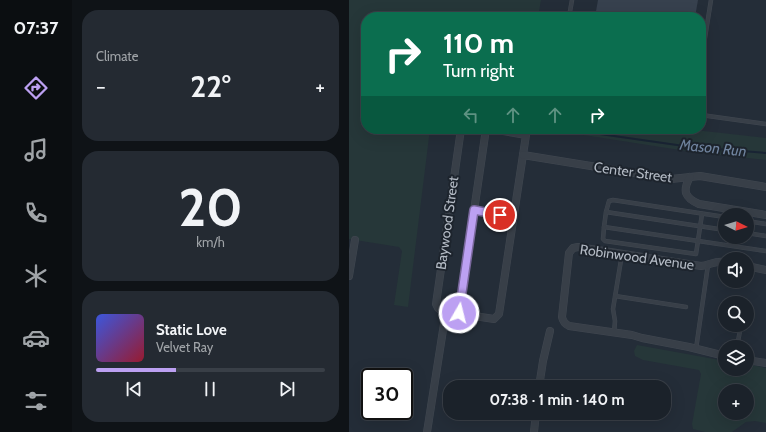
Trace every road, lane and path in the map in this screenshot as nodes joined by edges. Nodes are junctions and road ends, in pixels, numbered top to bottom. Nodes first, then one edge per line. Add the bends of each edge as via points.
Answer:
1 (572, 0) edge
2 (711, 0) edge
3 (570, 12) edge
4 (706, 32) edge
5 (706, 116) edge
6 (766, 124) edge
7 (460, 134) edge
8 (485, 134) edge
9 (520, 134) edge
10 (523, 155) junction
11 (690, 177) junction
12 (766, 186) edge
13 (474, 210) junction
14 (605, 212) junction
15 (701, 214) junction
16 (766, 215) edge
17 (718, 216) edge
18 (514, 217) junction
19 (754, 222) edge
20 (766, 224) edge
21 (700, 226) junction
22 (604, 227) junction
23 (718, 229) edge
24 (754, 234) edge
25 (766, 236) edge
26 (355, 240) dead end
27 (698, 241) junction
28 (766, 252) edge
29 (622, 253) junction
30 (718, 262) edge
31 (709, 265) junction
32 (754, 267) edge
33 (766, 270) edge
34 (349, 276) edge
35 (615, 296) junction
36 (686, 307) dead end
37 (446, 311) junction
38 (459, 313) junction
39 (550, 331) dead end
40 (614, 332) junction
41 (696, 349) junction
42 (718, 354) edge
43 (754, 361) edge
44 (766, 363) edge
45 (540, 380) edge
46 (535, 420) edge
47 (427, 432) edge
48 (534, 432) edge

1 - 3 lane
2 - 4 lane
5 - 6 lane
7 - 37 street, Baywood Street via 436,300 438,308
8 - 13 street
9 - 10 street via 526,135
10 - 11 street, Center Street via 671,179
10 - 18 street
11 - 12 street, Center Street via 700,176
11 - 16 street via 685,185 686,194 691,200 699,204
13 - 18 lane
13 - 38 street
14 - 15 lane via 609,201 613,200
14 - 21 lane
14 - 22 lane
15 - 17 lane
15 - 21 lane
18 - 38 street via 499,314 494,319
19 - 20 lane
21 - 23 lane
21 - 27 lane
22 - 27 lane
22 - 27 lane via 605,240 681,252 696,254
24 - 25 lane
26 - 34 street
27 - 28 lane
29 - 31 street, Robinwood Avenue via 701,266
29 - 35 lane
29 - 40 street, Robinwood Avenue via 573,248 569,253 562,316 565,324 569,326
30 - 31 street, Robinwood Avenue
31 - 41 lane
32 - 33 street
35 - 36 lane
35 - 40 lane
37 - 38 street
37 - 47 street
39 - 45 street
40 - 41 street, Robinwood Avenue
41 - 42 street, Robinwood Avenue
43 - 44 street
46 - 48 street

